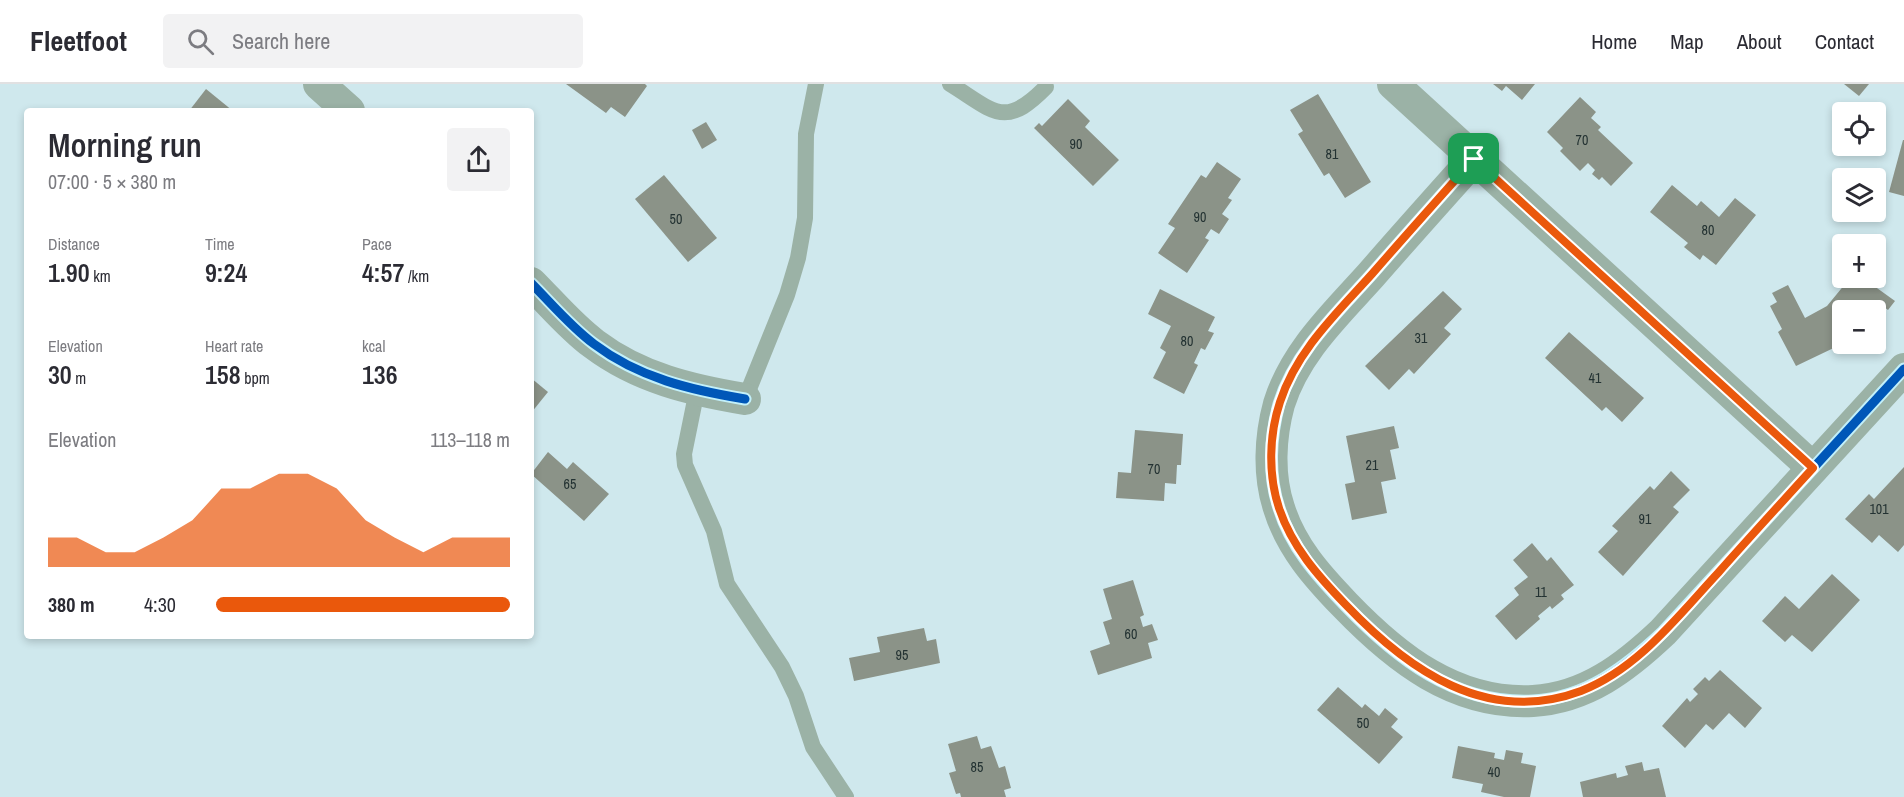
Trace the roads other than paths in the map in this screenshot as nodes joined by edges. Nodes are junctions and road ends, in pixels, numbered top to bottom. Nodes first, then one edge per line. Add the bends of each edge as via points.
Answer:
1 (319, 84) edge
2 (816, 84) edge
3 (950, 84) edge
4 (1393, 84) edge
5 (1046, 87) dead end
6 (346, 108) edge
7 (1474, 159) junction
8 (534, 286) edge
9 (1904, 369) edge
10 (697, 390) junction
11 (745, 399) joint
12 (1813, 468) junction
13 (846, 797) edge

1 - 6 street
2 - 11 lane via 806,134 805,218 798,258
3 - 5 lane via 1004,113 1022,110
4 - 7 street
7 - 12 street
7 - 12 street via 1313,340 1288,381 1275,423 1271,469 1286,527 1310,566 1371,631 1428,675 1471,693 1503,700 1536,701 1581,691 1624,667 1663,632
8 - 10 street via 578,330 613,357 649,375
9 - 12 street
10 - 11 street
10 - 13 lane via 685,465 714,531 727,584 790,681 813,747

